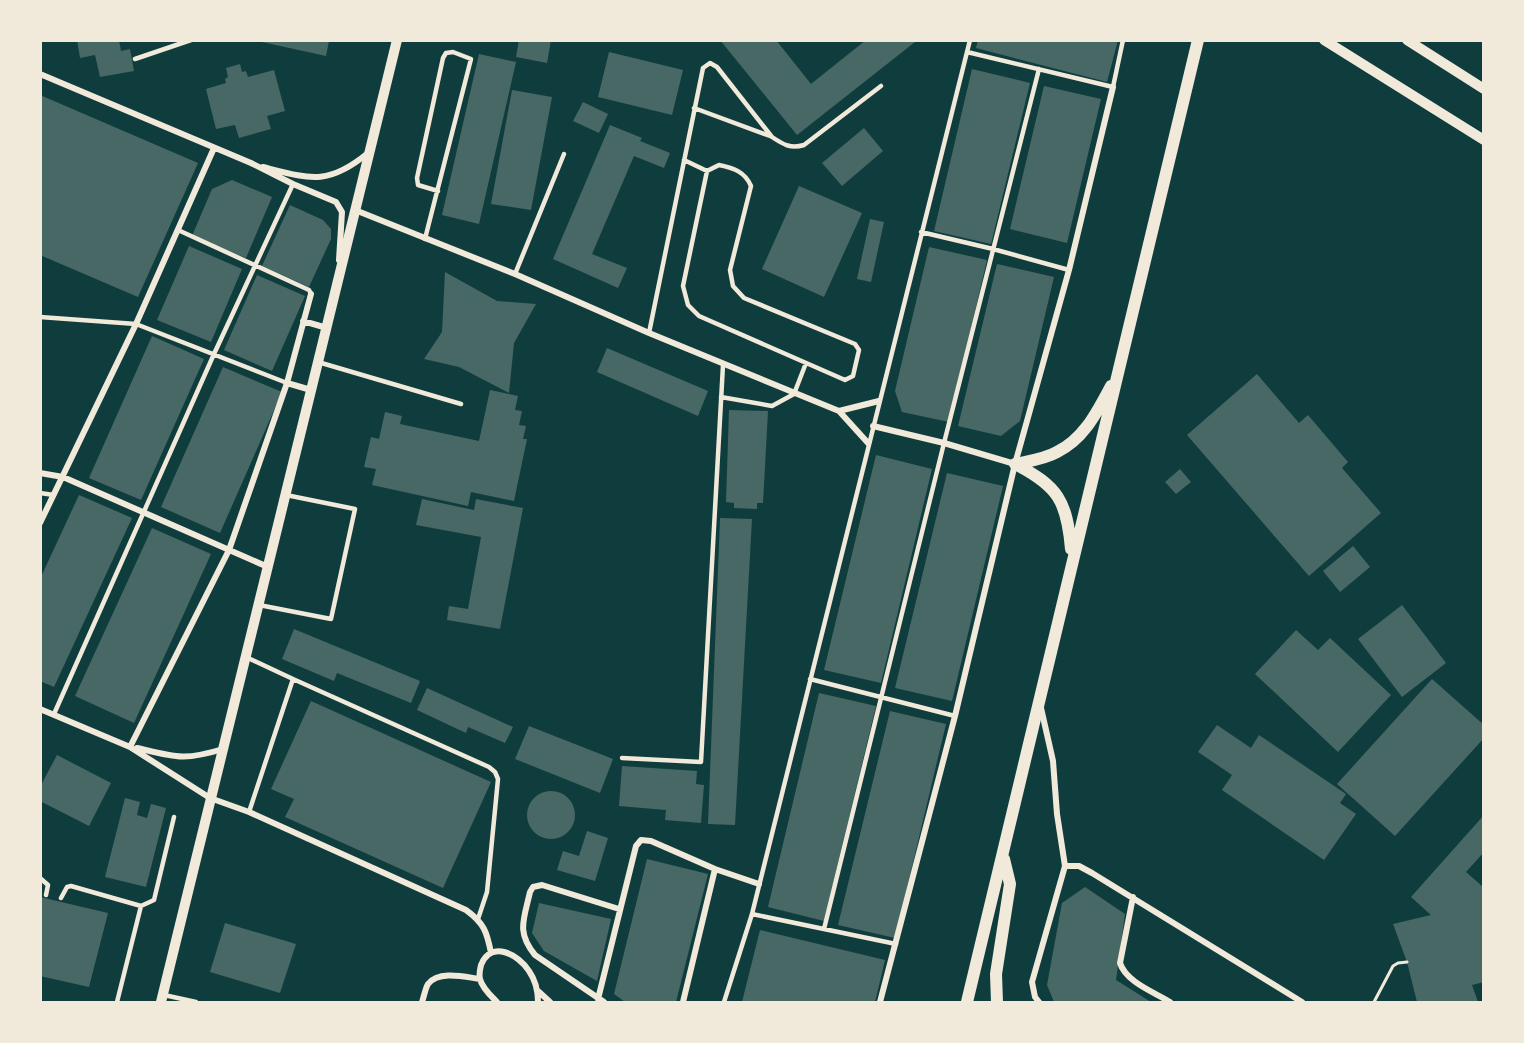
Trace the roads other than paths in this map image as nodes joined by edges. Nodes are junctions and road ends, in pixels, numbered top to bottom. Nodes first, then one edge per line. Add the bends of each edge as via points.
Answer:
1 (191, 40) edge
2 (397, 40) edge
3 (970, 40) edge
4 (1123, 40) edge
5 (1324, 40) edge
6 (1407, 40) edge
7 (1199, 42) edge
8 (967, 52) junction
9 (135, 58) dead end
10 (1039, 69) junction
11 (40, 74) edge
12 (881, 86) dead end
13 (1113, 87) junction
14 (1484, 89) edge
15 (694, 108) junction
16 (772, 137) junction
17 (1484, 140) edge
18 (214, 148) junction
19 (370, 152) junction
20 (564, 154) dead end
21 (684, 159) junction
22 (251, 163) junction
23 (707, 171) junction
24 (292, 184) junction
25 (438, 191) junction
26 (355, 210) junction
27 (178, 230) junction
28 (921, 232) junction
29 (424, 240) junction
30 (993, 249) junction
31 (255, 265) junction
32 (1069, 270) junction
33 (515, 274) junction
34 (338, 285) junction
35 (311, 294) joint
36 (40, 317) edge
37 (303, 321) junction
38 (136, 324) junction
39 (327, 328) junction
40 (649, 333) junction
41 (214, 354) junction
42 (318, 362) junction
43 (806, 363) junction
44 (723, 365) junction
45 (1118, 372) junction
46 (287, 383) junction
47 (312, 390) junction
48 (794, 394) junction
49 (722, 397) junction
50 (879, 401) junction
51 (461, 404) dead end
52 (839, 411) junction
53 (873, 426) junction
54 (868, 443) junction
55 (944, 443) junction
56 (1015, 464) junction
57 (40, 473) edge
58 (63, 477) junction
59 (40, 493) edge
60 (54, 495) junction
61 (286, 495) junction
62 (143, 512) junction
63 (40, 524) edge
64 (229, 550) junction
65 (1072, 561) junction
66 (268, 567) junction
67 (259, 605) junction
68 (246, 657) junction
69 (293, 679) junction
70 (810, 679) junction
71 (881, 696) junction
72 (1039, 701) junction
73 (40, 709) edge
74 (54, 714) junction
75 (955, 716) junction
76 (130, 747) junction
77 (223, 749) junction
78 (622, 758) dead end
79 (210, 798) junction
80 (249, 812) junction
81 (174, 817) dead end
82 (1003, 855) junction
83 (1065, 866) junction
84 (715, 869) junction
85 (40, 878) edge
86 (759, 884) junction
87 (46, 895) dead end
88 (1133, 897) junction
89 (61, 898) dead end
90 (141, 906) junction
91 (619, 909) junction
92 (752, 914) junction
93 (478, 919) junction
94 (824, 929) junction
95 (896, 944) junction
96 (491, 953) junction
97 (535, 955) junction
98 (525, 965) junction
99 (480, 979) junction
100 (538, 991) junction
101 (162, 999) edge
102 (601, 1000) edge
103 (117, 1002) edge
104 (196, 1002) edge
105 (422, 1002) edge
106 (496, 1002) edge
107 (538, 1002) edge
108 (550, 1002) edge
109 (683, 1002) edge
110 (724, 1002) edge
111 (880, 1002) edge
112 (967, 1002) edge
113 (997, 1002) edge
114 (1039, 1002) edge
115 (1170, 1002) edge
116 (1302, 1002) edge

1 - 9 lane
2 - 19 street
3 - 8 lane
4 - 13 lane
5 - 17 street
6 - 14 street
7 - 45 main road
8 - 10 lane
8 - 28 lane
10 - 13 lane
10 - 30 lane
11 - 18 street
12 - 16 lane via 804,145 794,148
13 - 32 street
15 - 16 lane
15 - 16 lane via 703,68 710,63
15 - 21 lane
18 - 22 street
18 - 27 street
19 - 22 street via 328,177 303,177
19 - 26 street
20 - 33 lane
21 - 23 lane
21 - 40 lane
22 - 24 street
23 - 43 lane via 683,286 688,305 699,316
23 - 43 lane via 719,165 732,168 747,176 751,186 730,270 733,286 744,298 855,344 860,350 853,376 845,380
24 - 31 lane
24 - 34 street via 336,202 342,212
25 - 25 lane via 471,59 453,52 446,52 443,58 417,178 418,185
25 - 29 lane
26 - 29 street
26 - 34 street
27 - 31 lane
27 - 38 street
28 - 30 lane
28 - 50 lane
29 - 33 street
30 - 32 lane
30 - 55 lane
31 - 35 lane
31 - 41 lane
32 - 56 street
33 - 40 street
34 - 39 street
35 - 37 street
36 - 38 lane
37 - 39 street
37 - 46 street
38 - 41 lane
38 - 58 street
39 - 42 street
40 - 44 street
41 - 46 lane
41 - 62 lane
42 - 47 street
42 - 51 lane
43 - 48 lane
44 - 48 street
44 - 49 lane
45 - 56 main road via 1090,424 1069,446 1055,454
45 - 65 main road
46 - 47 street
46 - 64 street
47 - 61 street
48 - 49 lane via 772,406
48 - 52 street
49 - 78 lane via 701,762
50 - 52 street
50 - 53 lane
52 - 54 street
53 - 54 lane
53 - 55 street
54 - 70 lane
55 - 56 street
55 - 71 lane
56 - 65 main road via 1040,477 1058,495 1069,521
56 - 75 street
57 - 58 street
58 - 60 street
58 - 62 street
59 - 60 lane
60 - 63 street
61 - 66 street
61 - 67 lane via 355,509 331,619
62 - 64 street
62 - 74 lane
64 - 66 street
64 - 76 street
65 - 72 main road
66 - 67 street
67 - 68 street
68 - 69 lane
68 - 77 street
69 - 80 lane
69 - 93 lane via 495,772 498,779 487,892
70 - 71 lane
70 - 86 lane
71 - 75 lane
71 - 94 lane
72 - 82 main road
72 - 83 street via 1050,739
73 - 74 street
74 - 76 street
75 - 95 street
76 - 77 street via 183,758
76 - 79 street
77 - 79 street
79 - 80 street
79 - 101 street
80 - 93 street via 466,910
81 - 90 lane via 154,900
82 - 112 main road
82 - 113 main road via 1010,884 996,966
83 - 88 street via 1079,866
83 - 114 street via 1032,982
84 - 86 street
84 - 91 street via 641,840
84 - 109 street
85 - 87 lane via 48,885
86 - 92 lane
88 - 115 street via 1120,963 1130,977
88 - 116 street
89 - 90 lane via 71,886
90 - 103 lane
91 - 97 street via 542,885 533,887 522,930
91 - 102 street
92 - 94 lane
92 - 110 lane
93 - 96 street via 487,933
94 - 95 lane
95 - 111 street
96 - 98 street via 512,953
96 - 99 street via 483,961
97 - 98 street
97 - 102 street
98 - 100 street
99 - 105 street via 434,979 427,985
99 - 106 street
100 - 107 street
100 - 108 street
101 - 104 lane

